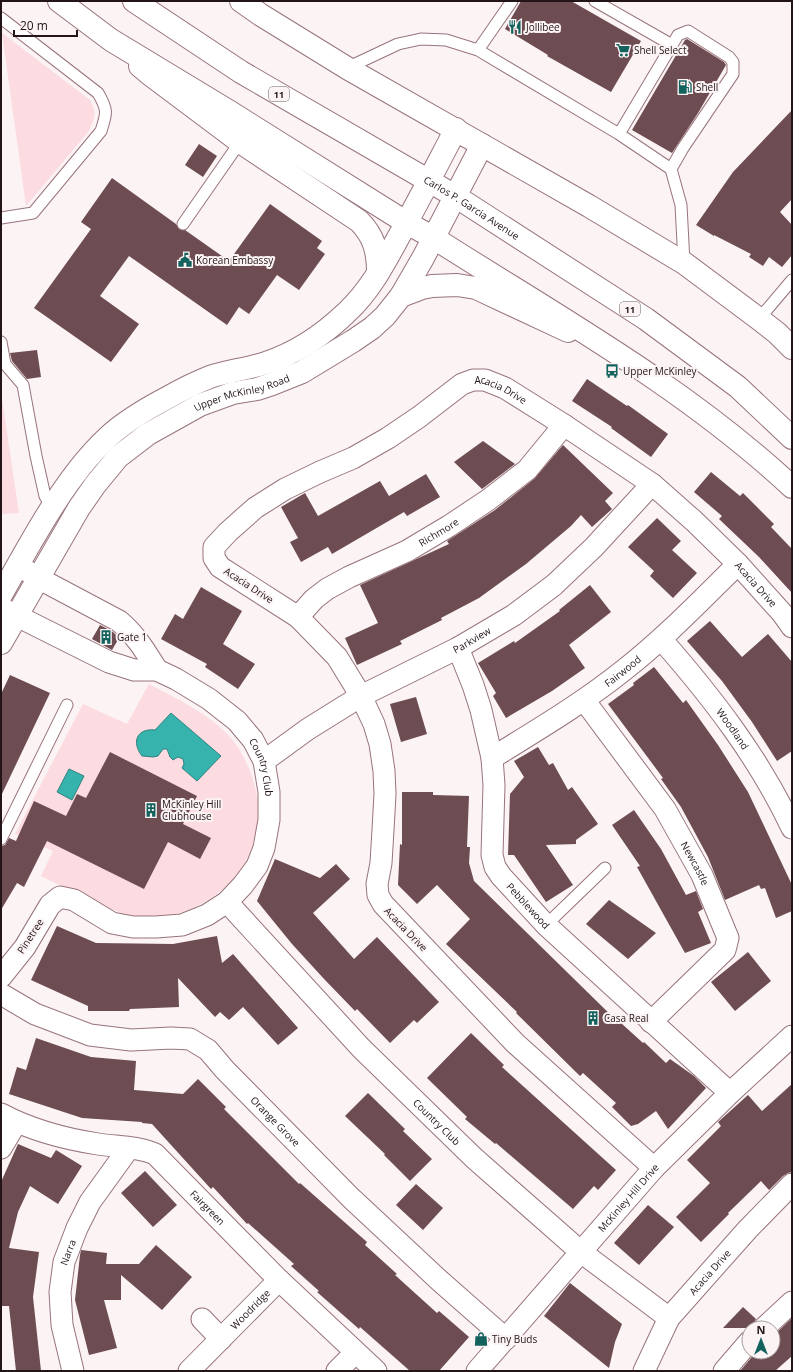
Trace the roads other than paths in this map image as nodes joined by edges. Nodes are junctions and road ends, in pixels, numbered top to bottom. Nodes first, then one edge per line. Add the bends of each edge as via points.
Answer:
1 (59, 1) edge
2 (134, 1) edge
3 (241, 1) edge
4 (512, 1) edge
5 (595, 1) edge
6 (1, 18) edge
7 (111, 40) junction
8 (672, 44) junction
9 (478, 50) junction
10 (347, 68) junction
11 (456, 129) junction
12 (619, 134) junction
13 (240, 142) junction
14 (482, 144) junction
15 (671, 169) junction
16 (429, 180) junction
17 (455, 196) junction
18 (1, 218) edge
19 (407, 223) junction
20 (183, 224) dead end
21 (434, 238) junction
22 (684, 263) junction
23 (378, 273) junction
24 (792, 280) edge
25 (401, 296) junction
26 (759, 319) junction
27 (1, 342) edge
28 (792, 348) edge
29 (628, 360) junction
30 (564, 425) junction
31 (792, 438) edge
32 (652, 484) junction
33 (792, 487) edge
34 (52, 509) junction
35 (71, 522) junction
36 (738, 564) junction
37 (12, 568) edge
38 (38, 578) junction
39 (1, 596) edge
40 (8, 612) edge
41 (298, 617) junction
42 (792, 627) edge
43 (661, 639) junction
44 (1, 643) edge
45 (458, 648) junction
46 (157, 670) junction
47 (361, 696) junction
48 (584, 700) junction
49 (67, 705) dead end
50 (492, 758) junction
51 (264, 760) junction
52 (792, 828) edge
53 (1, 839) edge
54 (605, 868) dead end
55 (60, 897) joint
56 (227, 902) junction
57 (546, 925) junction
58 (1, 977) edge
59 (1, 994) edge
60 (651, 1022) junction
61 (792, 1036) edge
62 (730, 1093) junction
63 (9, 1119) edge
64 (1, 1148) edge
65 (129, 1148) junction
66 (654, 1168) junction
67 (792, 1184) edge
68 (581, 1252) junction
69 (279, 1280) junction
70 (792, 1302) edge
71 (669, 1318) junction
72 (202, 1319) dead end
73 (773, 1320) edge
74 (221, 1339) junction
75 (506, 1339) junction
76 (741, 1351) edge
77 (355, 1353) junction
78 (73, 1371) edge
79 (189, 1371) edge
80 (337, 1371) edge
81 (376, 1371) edge
82 (477, 1371) edge
83 (644, 1371) edge
84 (724, 1371) edge

1 - 7 main road
2 - 16 main road, Carlos P. Garcia Avenue / 11 via 240,72
3 - 10 main road
4 - 9 lane
5 - 8 lane
6 - 18 lane via 98,93 106,105 100,131 33,213
7 - 13 main road via 152,76
7 - 19 main road
8 - 12 lane
8 - 15 lane via 678,35 688,31 729,57 733,62 733,74
9 - 10 lane via 446,40 421,39 398,44
9 - 12 lane
10 - 11 main road
11 - 14 main road
11 - 16 main road
12 - 15 lane
13 - 20 lane
13 - 23 main road via 359,221 370,233 376,245
14 - 17 main road, Upper McKinley Road
14 - 22 main road
15 - 22 lane via 680,205
16 - 17 main road, Carlos P. Garcia Avenue / 11
16 - 19 main road
17 - 21 main road, Upper McKinley Road
17 - 31 main road, Carlos P. Garcia Avenue / 11 via 646,319 738,388
19 - 21 main road
19 - 23 main road
21 - 25 main road, Upper McKinley Road
21 - 29 main road
22 - 26 main road
23 - 34 main road via 347,313 302,347 267,363 210,377 191,385 119,428 80,467
24 - 26 lane
25 - 29 main road via 432,286 457,285 476,288
25 - 35 main road, Upper McKinley Road via 372,328 336,353 302,372 257,389 233,393 200,405 148,434 114,462 95,485
26 - 28 main road
27 - 34 lane via 5,364 23,385 45,496
29 - 33 main road via 705,414
30 - 32 street, Acacia Drive
30 - 41 street, Richmore via 527,470 488,500 407,551 327,588
30 - 41 street, Acacia Drive via 505,388 485,380 473,380 462,384 382,441 353,458 286,488 256,508 214,547 214,558 220,566
32 - 36 street, Acacia Drive
32 - 45 street, Parkview via 594,547 554,585 514,615
34 - 35 lane
34 - 37 main road
35 - 38 main road, Upper McKinley Road
36 - 42 street, Acacia Drive
36 - 43 street, Fairwood
37 - 38 street
37 - 39 main road
38 - 40 main road, Upper McKinley Road
38 - 46 street via 119,621 135,636
40 - 44 main road, Upper McKinley Road
40 - 46 street, Country Club via 115,664 134,670
41 - 47 street, Acacia Drive via 337,657
43 - 48 street, Fairwood
43 - 52 street, Woodland via 732,726 758,765
45 - 47 street, Parkview
45 - 50 street, Pebblewood via 477,698
46 - 51 street, Country Club via 209,699 237,721 253,740
47 - 51 street, Parkview
47 - 66 street, Acacia Drive via 374,724 384,771 381,863 377,884 382,904 515,1043
48 - 50 street, Fairwood
48 - 60 street, Newcastle via 665,810 702,875 728,938 726,950
49 - 53 lane
50 - 57 street, Pebblewood via 492,855 495,867
51 - 56 street, Country Club via 269,792 269,820 264,848 248,879
54 - 57 lane
55 - 56 street, Country Club via 74,900 112,923 133,927 182,924 208,915
55 - 58 street, Pinetree via 50,905 25,947
56 - 68 street, Country Club via 361,1048 474,1158
57 - 60 street, Pebblewood
59 - 75 street, Orange Grove via 35,1014 90,1035 130,1040 190,1039 208,1050 350,1198
60 - 62 street, Pebblewood
61 - 62 street, McKinley Hill Drive
62 - 66 street, McKinley Hill Drive
63 - 64 street
63 - 65 street, Fairgreen via 59,1136
65 - 69 street, Fairgreen via 146,1149 155,1154
65 - 78 street, Narra via 90,1202 64,1262 60,1292 62,1325
66 - 68 street, McKinley Hill Drive
67 - 71 street, Acacia Drive
68 - 71 street, Country Club
68 - 75 street, McKinley Hill Drive
69 - 74 street, Woodridge
69 - 77 street, Fairgreen
70 - 73 street
71 - 83 street, Acacia Drive
72 - 74 street
74 - 79 street, Woodridge
75 - 82 street, McKinley Hill Drive
76 - 84 street
77 - 80 street
77 - 81 street, Fairgreen

